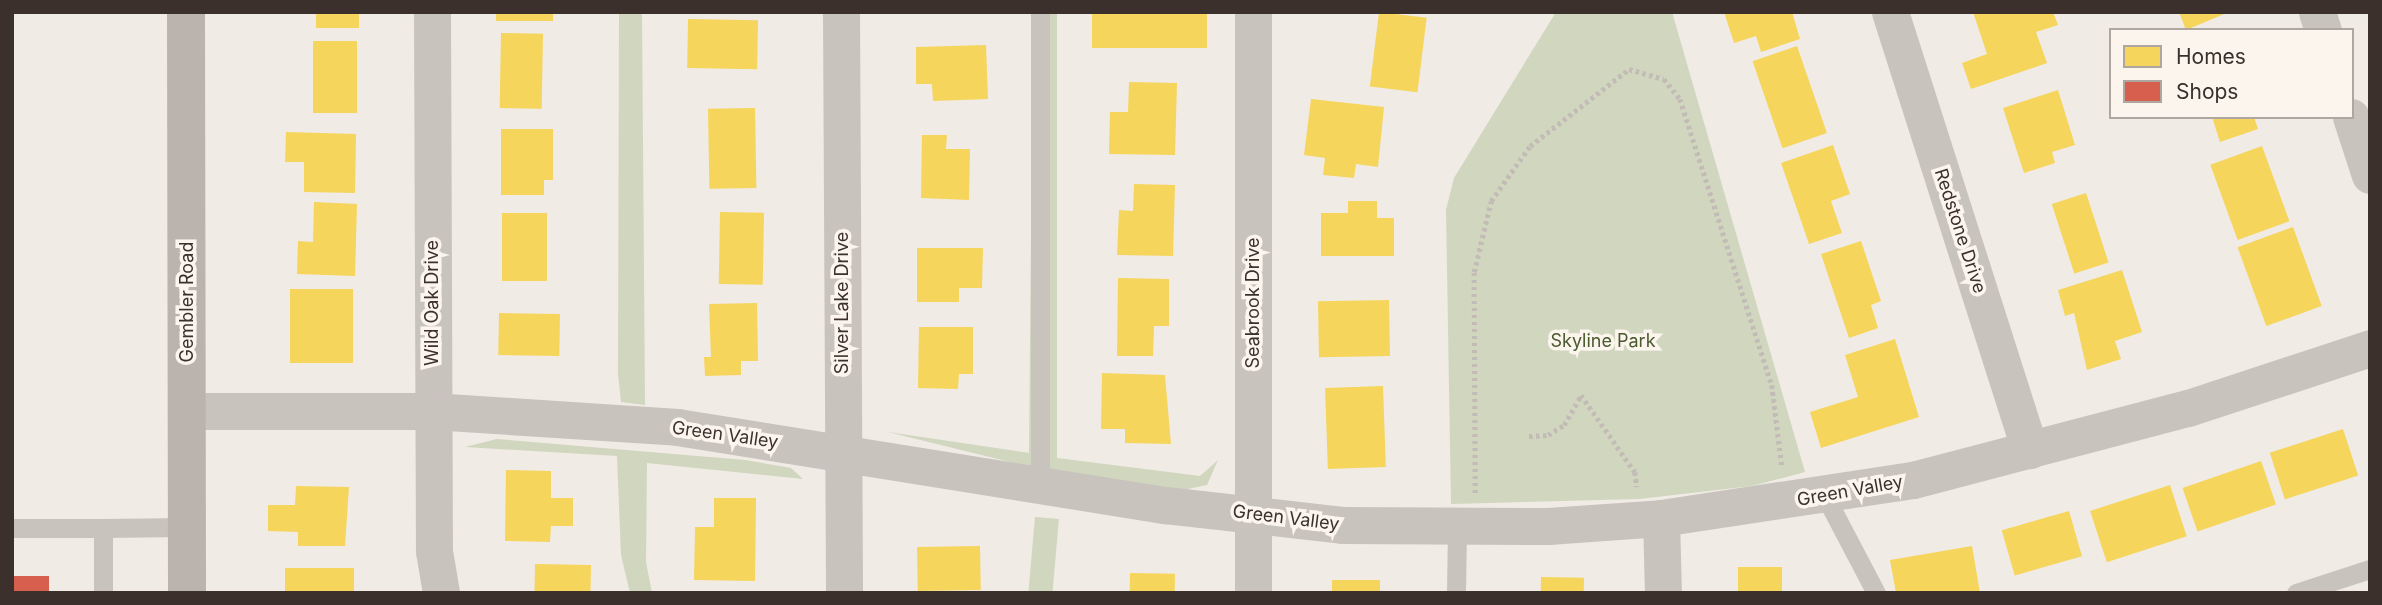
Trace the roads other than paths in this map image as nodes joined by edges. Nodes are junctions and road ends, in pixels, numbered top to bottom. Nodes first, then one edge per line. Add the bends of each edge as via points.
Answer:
1 (186, 12) edge
2 (432, 12) edge
3 (841, 12) edge
4 (1040, 12) edge
5 (1254, 12) edge
6 (1889, 12) edge
7 (2352, 119) edge
8 (2370, 175) edge
9 (2370, 348) edge
10 (187, 411) junction
11 (432, 411) junction
12 (2030, 450) junction
13 (842, 452) junction
14 (1040, 485) junction
15 (1825, 495) junction
16 (1252, 513) junction
17 (1650, 519) junction
18 (1466, 526) junction
19 (187, 527) junction
20 (12, 528) edge
21 (103, 528) junction
22 (2370, 569) edge
23 (103, 593) edge
24 (187, 593) edge
25 (441, 593) edge
26 (844, 593) edge
27 (1253, 593) edge
28 (1456, 593) edge
29 (1663, 593) edge
30 (1876, 593) edge
31 (2296, 593) edge

1 - 10 main road, Gembler Road
2 - 11 street, Wild Oak Drive
3 - 13 street, Silver Lake Drive
4 - 14 lane
5 - 16 street, Seabrook Drive
6 - 12 street, Redstone Drive
7 - 8 street
9 - 12 street, Green Valley via 2188,408
10 - 11 street, Green Valley
10 - 19 main road, Gembler Road
11 - 13 street, Green Valley via 677,427
11 - 25 street, Wild Oak Drive via 434,551
12 - 15 street, Green Valley
13 - 14 street, Green Valley
13 - 26 street, Silver Lake Drive
14 - 16 street, Green Valley
15 - 17 street, Green Valley
15 - 30 lane
16 - 18 street, Green Valley via 1342,525
16 - 27 street, Seabrook Drive
17 - 18 street, Green Valley
17 - 29 street
18 - 28 lane
19 - 21 lane
19 - 24 main road, Gembler Road
20 - 21 lane
21 - 23 lane
22 - 31 lane

